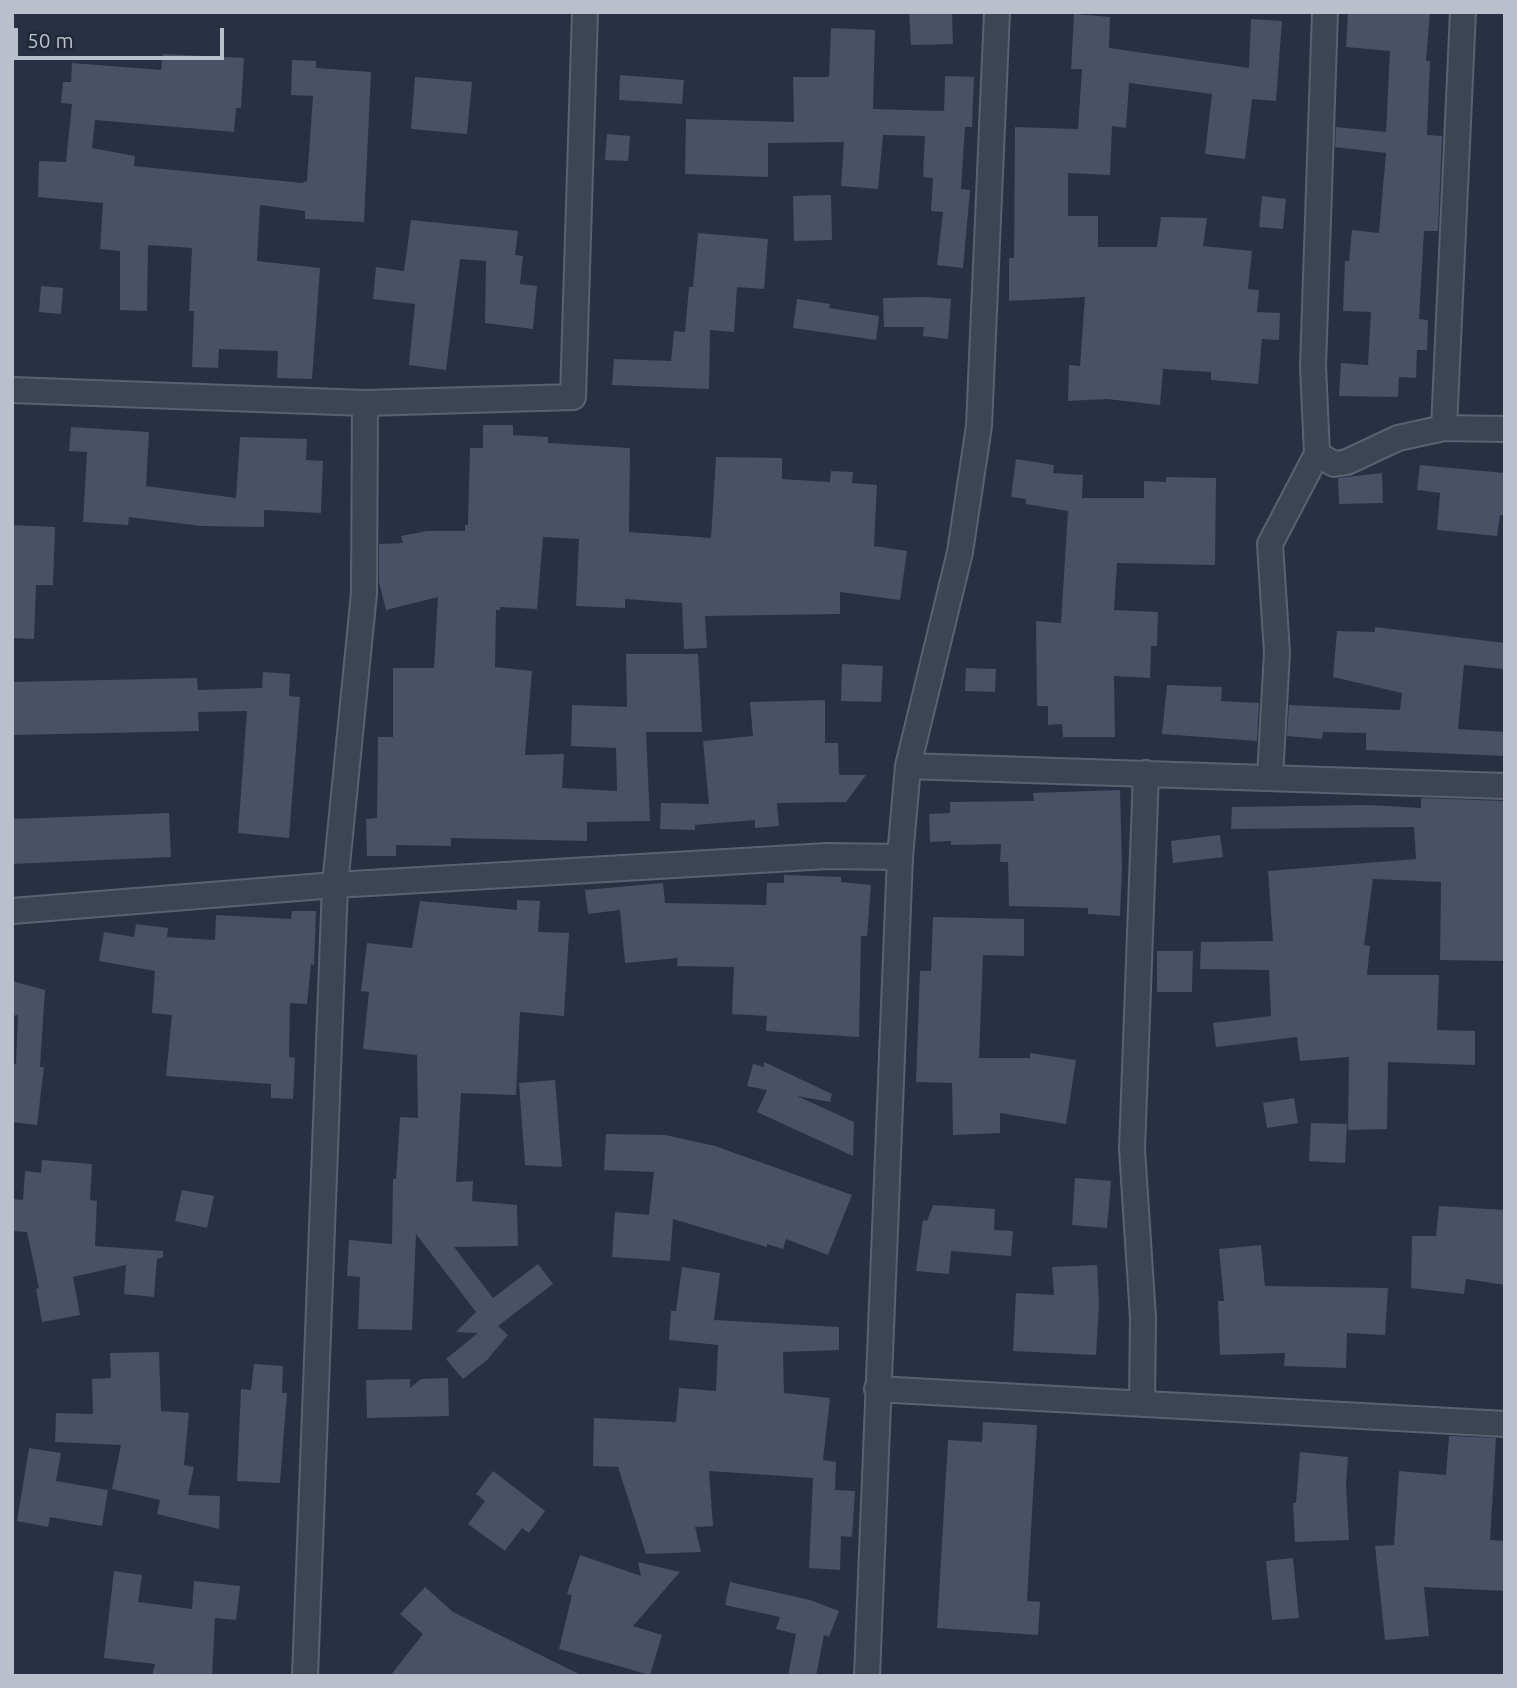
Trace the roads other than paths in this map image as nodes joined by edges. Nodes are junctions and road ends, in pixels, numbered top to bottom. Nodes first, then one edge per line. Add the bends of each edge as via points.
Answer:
1 (585, 12) edge
2 (997, 12) edge
3 (1325, 12) edge
4 (1463, 12) edge
5 (12, 390) edge
6 (365, 402) junction
7 (1444, 428) junction
8 (1505, 429) edge
9 (1317, 453) junction
10 (908, 766) junction
11 (1146, 773) junction
12 (1270, 777) junction
13 (1505, 786) edge
14 (900, 857) junction
15 (335, 885) junction
16 (12, 911) edge
17 (877, 1389) junction
18 (1142, 1404) junction
19 (1505, 1424) edge
20 (305, 1676) edge
21 (867, 1676) edge

1 - 6 street via 573,397
2 - 10 street via 979,426 960,552
3 - 9 street via 1313,366
4 - 7 street
5 - 6 street
6 - 15 street via 363,593
7 - 8 street
7 - 9 street via 1398,438 1347,462 1334,464
9 - 12 street via 1270,544 1277,653
10 - 11 street
10 - 14 street
11 - 12 street
11 - 18 street via 1132,1149 1143,1318
12 - 13 street
14 - 15 street via 827,856
14 - 17 street
15 - 16 street
15 - 20 street
17 - 18 street
17 - 21 street
18 - 19 street

